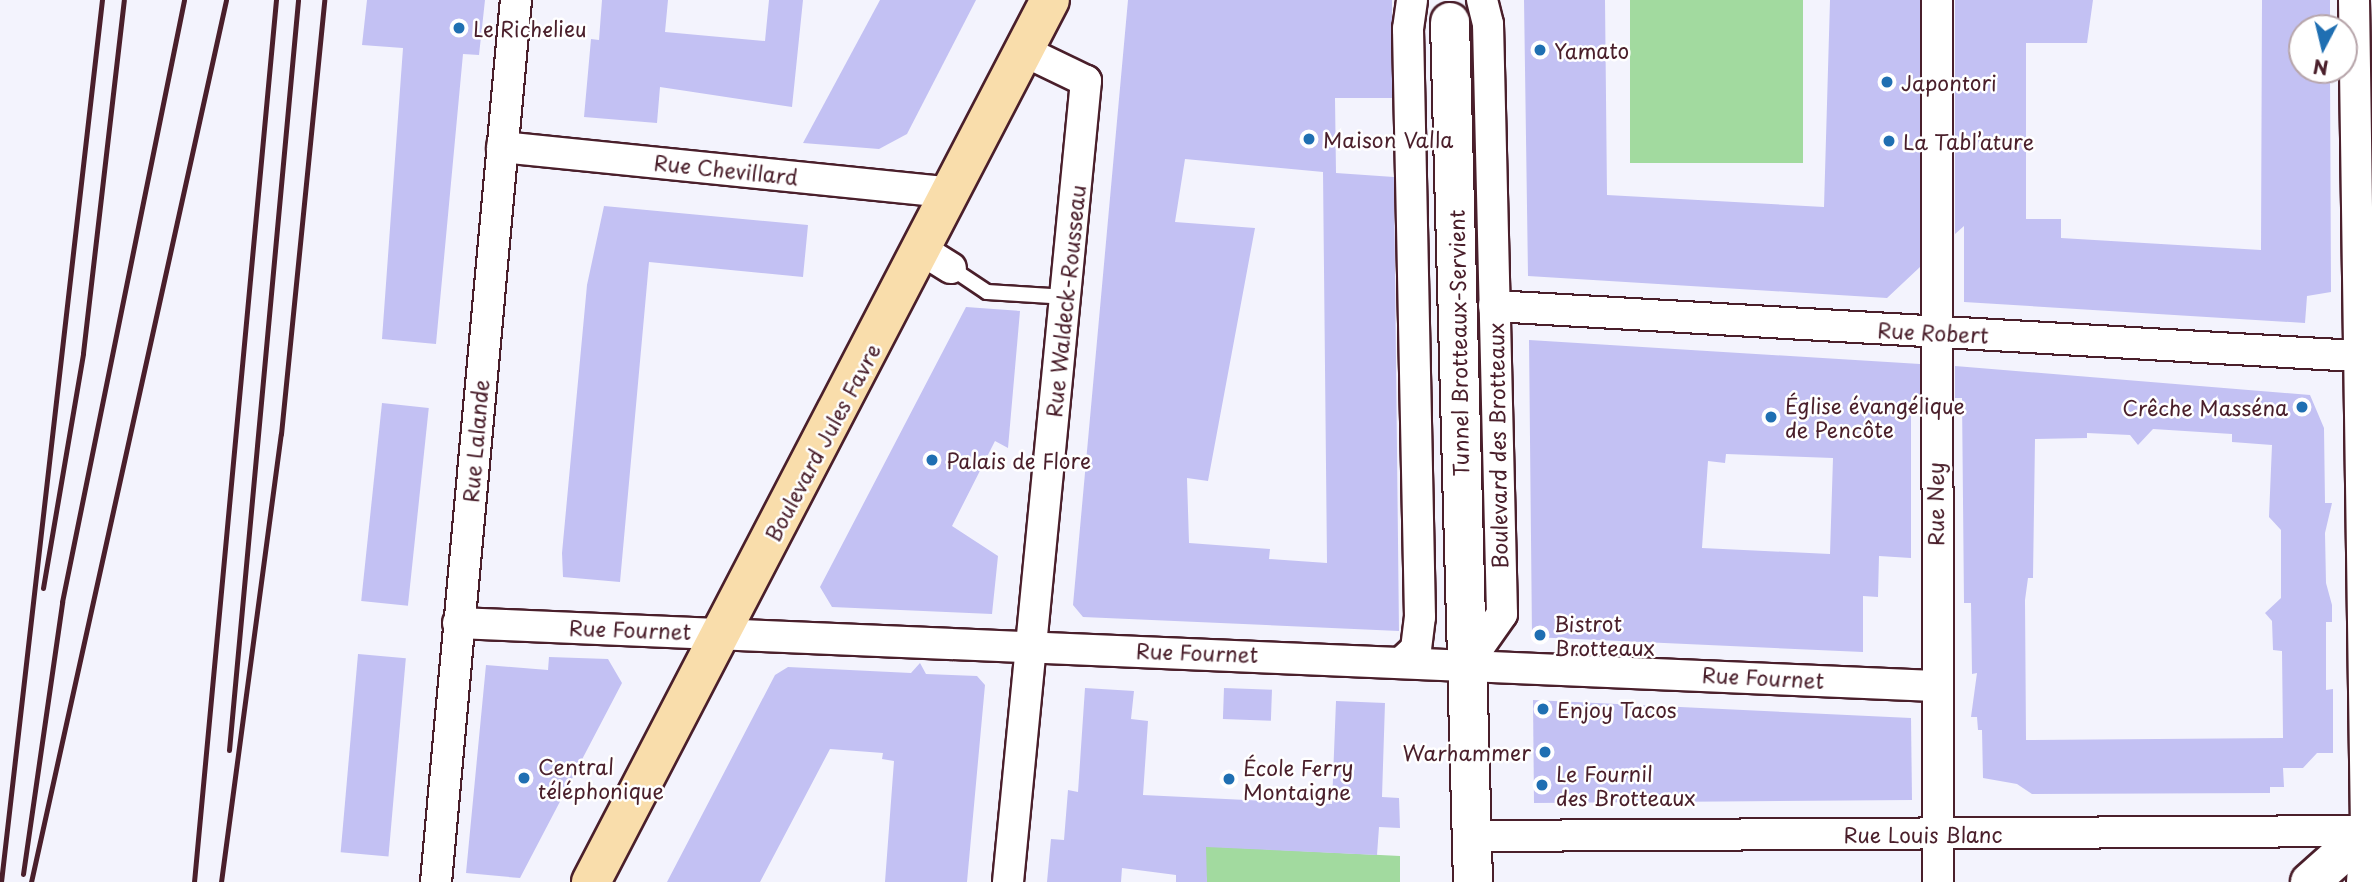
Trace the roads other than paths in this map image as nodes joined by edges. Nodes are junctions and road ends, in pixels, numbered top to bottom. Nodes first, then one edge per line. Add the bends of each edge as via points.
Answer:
1 (516, 0) edge
2 (1050, 0) edge
3 (1412, 0) edge
4 (1482, 0) edge
5 (1937, 0) edge
6 (2354, 0) edge
7 (1450, 22) dead end
8 (1024, 51) junction
9 (502, 147) junction
10 (951, 193) junction
11 (936, 259) junction
12 (1067, 298) junction
13 (1494, 306) junction
14 (1936, 332) junction
15 (2364, 356) edge
16 (458, 623) junction
17 (723, 633) junction
18 (1028, 645) junction
19 (1403, 661) junction
20 (1466, 664) junction
21 (1935, 686) junction
22 (2370, 830) edge
23 (1938, 835) junction
24 (1474, 836) junction
25 (436, 882) edge
26 (591, 882) edge
27 (1008, 882) edge
28 (1473, 882) edge
29 (1938, 882) edge
30 (2310, 882) edge
31 (2362, 882) edge

1 - 9 street, Rue Lalande
2 - 8 main road, Boulevard Jules Favre
3 - 19 street via 1408,29 1420,617 1416,649
4 - 13 street, Boulevard des Brotteaux via 1488,24
5 - 14 street, Rue Ney
6 - 15 street
7 - 20 main road, Tunnel Brotteaux-Servient
8 - 10 main road, Boulevard Jules Favre
8 - 12 street, Rue Waldeck-Rousseau via 1086,81
9 - 10 street, Rue Chevillard
9 - 16 street, Rue Lalande
10 - 11 main road, Boulevard Jules Favre
11 - 12 lane via 987,292
11 - 17 main road, Boulevard Jules Favre
12 - 18 street, Rue Waldeck-Rousseau
13 - 14 street, Rue Robert
13 - 20 street, Boulevard des Brotteaux via 1502,614
14 - 15 street, Rue Robert
14 - 21 street, Rue Ney
15 - 22 street
16 - 17 street, Rue Fournet
16 - 25 street, Rue Lalande
17 - 18 street, Rue Fournet
17 - 26 main road, Boulevard Jules Favre
18 - 19 street, Rue Fournet
18 - 27 street, Rue Waldeck-Rousseau
19 - 20 street, Rue Fournet
20 - 21 street, Rue Fournet
20 - 24 main road
21 - 23 street, Rue Ney
22 - 23 street, Rue Louis Blanc
22 - 30 main road
22 - 31 street
23 - 24 street, Rue Louis Blanc
23 - 29 street, Rue Ney
24 - 28 main road

